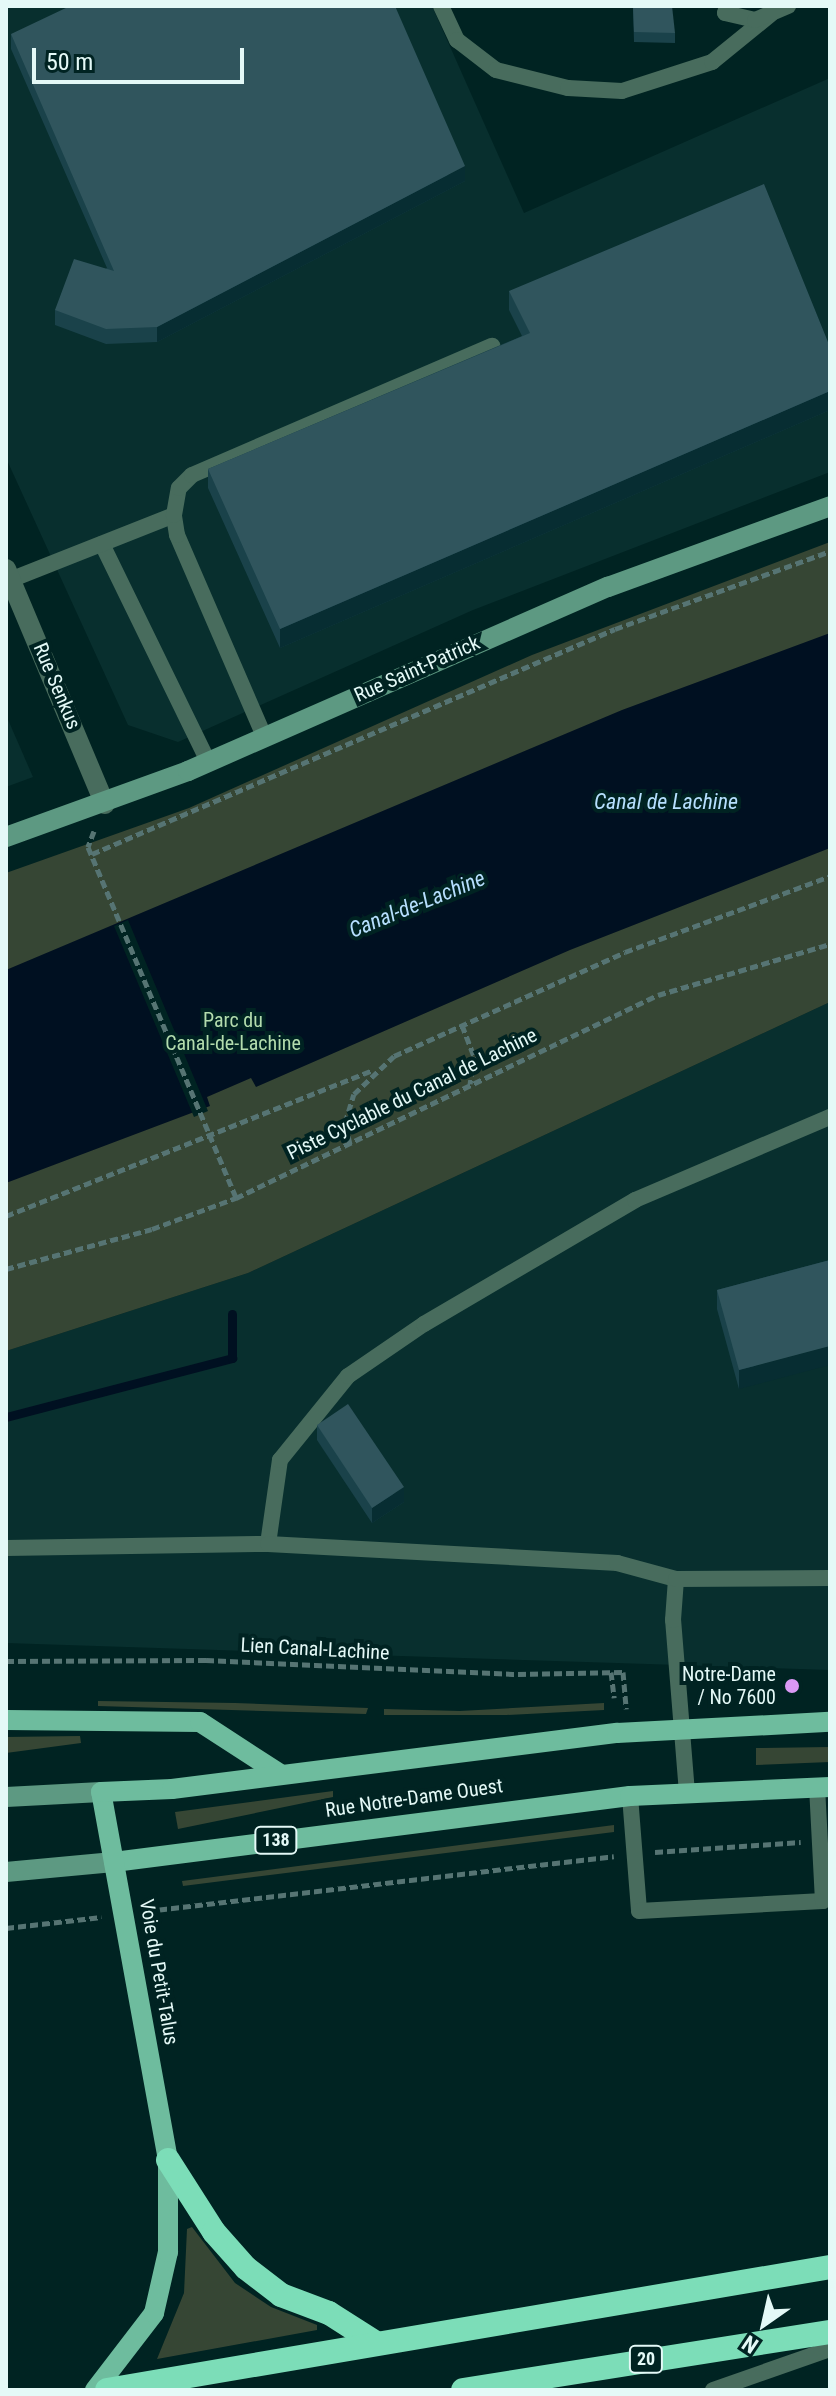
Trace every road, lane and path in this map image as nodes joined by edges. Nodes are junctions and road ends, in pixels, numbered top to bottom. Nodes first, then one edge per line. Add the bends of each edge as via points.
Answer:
1 (441, 6) edge
2 (788, 6) edge
3 (720, 8) edge
4 (771, 14) junction
5 (492, 346) edge
6 (830, 506) edge
7 (174, 515) junction
8 (102, 544) junction
9 (830, 551) edge
10 (8, 574) edge
11 (264, 736) junction
12 (208, 761) junction
13 (105, 804) junction
14 (6, 837) edge
15 (88, 847) dead end
16 (92, 854) junction
17 (830, 876) edge
18 (830, 944) edge
19 (462, 1025) junction
20 (377, 1068) junction
21 (470, 1084) junction
22 (830, 1117) edge
23 (210, 1135) junction
24 (350, 1144) junction
25 (236, 1198) junction
26 (6, 1216) edge
27 (6, 1269) edge
28 (268, 1544) junction
29 (6, 1548) edge
30 (830, 1578) edge
31 (676, 1579) junction
32 (6, 1661) edge
33 (611, 1672) junction
34 (614, 1698) dead end
35 (6, 1720) edge
36 (830, 1722) edge
37 (681, 1727) junction
38 (628, 1732) junction
39 (280, 1774) junction
40 (823, 1787) edge
41 (101, 1792) junction
42 (687, 1793) junction
43 (630, 1796) junction
44 (6, 1797) edge
45 (798, 1842) dead end
46 (644, 1853) dead end
47 (618, 1855) dead end
48 (114, 1862) junction
49 (6, 1872) edge
50 (157, 1910) dead end
51 (83, 1922) dead end
52 (6, 1928) edge
53 (168, 2160) junction
54 (830, 2267) edge
55 (830, 2332) edge
56 (376, 2343) junction
57 (830, 2349) edge
58 (95, 2390) edge
59 (107, 2390) edge
60 (463, 2390) edge
61 (713, 2390) edge

1 - 4 lane via 457,40 496,70 568,88 622,91 712,62
2 - 4 lane
3 - 4 lane via 755,20
5 - 7 lane via 192,475 179,488
6 - 11 main road, Rue Saint-Patrick via 555,608
7 - 8 lane
7 - 11 lane
8 - 10 lane
8 - 12 lane
9 - 16 path via 615,629
10 - 13 street, Rue Senkus
11 - 12 main road, Rue Saint-Patrick
12 - 13 main road, Rue Saint-Patrick
13 - 14 main road, Rue Saint-Patrick
15 - 16 path
16 - 23 path
17 - 19 path via 625,952
18 - 21 path, Piste Cyclable du Canal de Lachine via 658,995
19 - 20 path
19 - 21 path via 474,1056
20 - 23 path
20 - 24 path via 349,1104 345,1123
21 - 24 path, Piste Cyclable du Canal de Lachine
22 - 28 lane via 635,1200 498,1278 348,1376 280,1460
23 - 25 path
23 - 26 path
24 - 25 path, Piste Cyclable du Canal de Lachine
25 - 27 path, Piste Cyclable du Canal de Lachine via 152,1229
28 - 29 lane
28 - 31 lane via 617,1563
30 - 31 lane
31 - 37 lane
32 - 33 path, Lien Canal-Lachine via 206,1660 504,1674
33 - 34 path
33 - 38 path, Lien Canal-Lachine via 623,1672
35 - 39 main road via 200,1722
36 - 37 main road, Rue Notre-Dame Ouest
37 - 38 main road, Rue Notre-Dame Ouest
37 - 42 lane
38 - 39 main road, Rue Notre-Dame Ouest
39 - 41 main road, Rue Notre-Dame Ouest
40 - 42 main road, Rue Notre-Dame Ouest / 138
40 - 43 lane via 823,1901 639,1911
41 - 44 main road, Rue Notre-Dame Ouest
41 - 48 main road, Voie du Petit-Talus
42 - 43 main road, Rue Notre-Dame Ouest / 138
43 - 48 main road, Rue Notre-Dame Ouest / 138
45 - 46 path
47 - 50 path
48 - 49 main road, Rue Notre-Dame Ouest
48 - 53 main road, Voie du Petit-Talus
51 - 52 path
53 - 56 highway via 214,2232 246,2268 281,2295 329,2313
53 - 58 main road, Voie du Petit-Talus via 168,2252 160,2298 136,2343
54 - 56 highway
55 - 60 highway, 20
56 - 59 highway
57 - 61 lane

